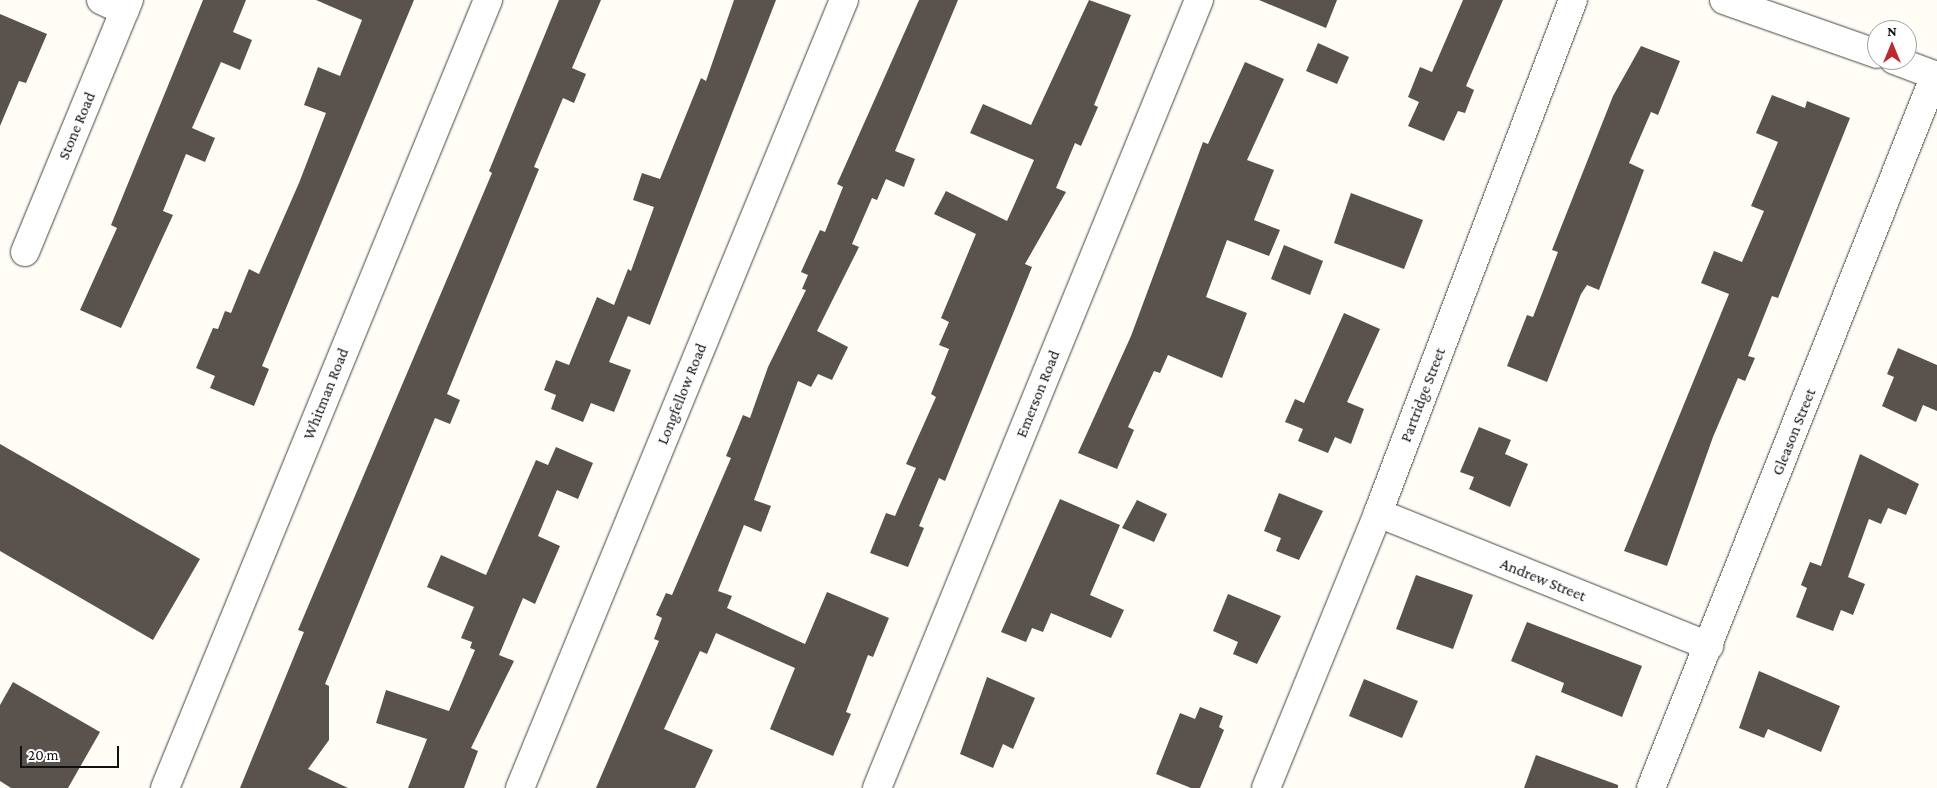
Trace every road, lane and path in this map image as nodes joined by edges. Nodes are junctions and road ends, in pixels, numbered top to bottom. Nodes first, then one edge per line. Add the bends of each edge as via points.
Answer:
1 (488, 0) edge
2 (844, 0) edge
3 (1200, 0) edge
4 (1573, 0) edge
5 (1724, 0) edge
6 (119, 4) edge
7 (1867, 50) edge
8 (1917, 68) edge
9 (1936, 75) edge
10 (25, 252) dead end
11 (1378, 513) junction
12 (1709, 646) junction
13 (165, 788) edge
14 (520, 788) edge
15 (877, 788) edge
16 (1266, 788) edge
17 (1652, 788) edge

1 - 13 street, Whitman Road
2 - 14 street, Longfellow Road
3 - 15 street, Emerson Road
4 - 11 street, Partridge Street
5 - 7 street
6 - 10 street, Stone Road
8 - 9 street
9 - 12 street, Gleason Street
11 - 12 street, Andrew Street
11 - 16 street, Partridge Street
12 - 17 street, Gleason Street

